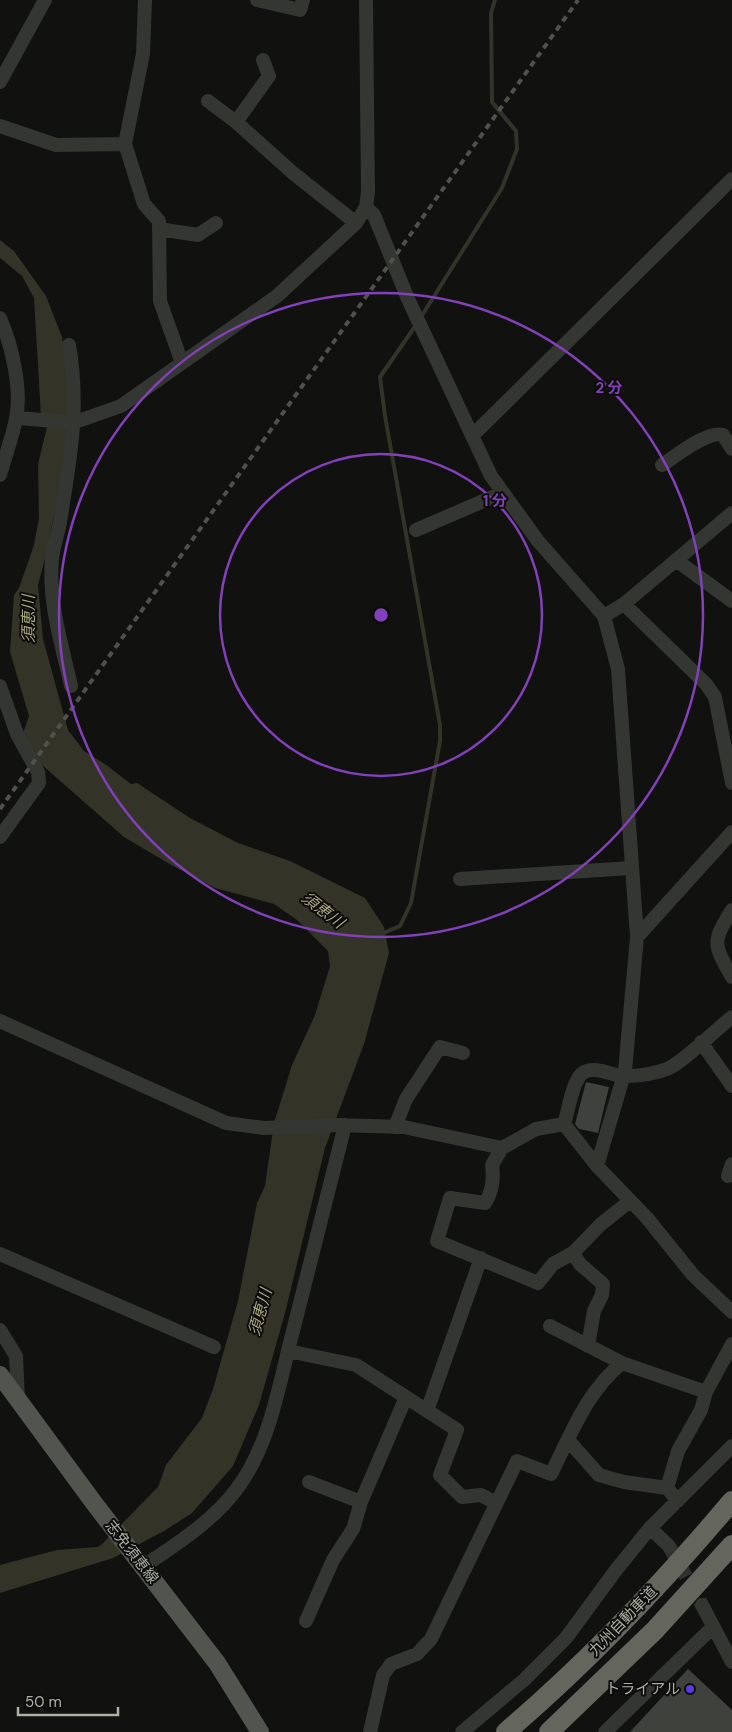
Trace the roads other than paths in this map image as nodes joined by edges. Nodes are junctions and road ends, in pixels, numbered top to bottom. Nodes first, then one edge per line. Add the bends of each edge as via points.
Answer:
1 (45, 0) edge
2 (145, 0) edge
3 (257, 0) edge
4 (303, 0) edge
5 (366, 0) edge
6 (262, 60) dead end
7 (0, 82) edge
8 (208, 102) dead end
9 (236, 122) junction
10 (0, 126) edge
11 (126, 144) junction
12 (732, 179) edge
13 (366, 207) junction
14 (216, 223) dead end
15 (356, 223) junction
16 (159, 229) junction
17 (0, 318) edge
18 (69, 345) dead end
19 (182, 363) junction
20 (21, 418) junction
21 (72, 421) junction
22 (472, 436) junction
23 (732, 449) edge
24 (662, 465) dead end
25 (0, 475) edge
26 (502, 493) junction
27 (732, 512) edge
28 (416, 530) dead end
29 (676, 560) junction
30 (732, 601) edge
31 (624, 604) junction
32 (604, 616) junction
33 (0, 686) edge
34 (71, 686) dead end
35 (732, 783) edge
36 (0, 837) edge
37 (730, 839) edge
38 (631, 868) junction
39 (460, 879) dead end
40 (732, 910) edge
41 (637, 937) junction
42 (732, 977) edge
43 (732, 1017) edge
44 (0, 1021) edge
45 (701, 1042) junction
46 (462, 1053) dead end
47 (623, 1076) junction
48 (732, 1086) edge
49 (564, 1124) junction
50 (340, 1125) junction
51 (395, 1127) junction
52 (502, 1148) junction
53 (597, 1166) junction
54 (630, 1201) junction
55 (574, 1253) junction
56 (0, 1254) edge
57 (481, 1258) junction
58 (732, 1312) edge
59 (550, 1326) dead end
60 (0, 1330) edge
61 (732, 1344) edge
62 (588, 1346) junction
63 (214, 1347) dead end
64 (288, 1351) junction
65 (622, 1363) junction
66 (0, 1375) edge
67 (0, 1391) edge
68 (706, 1392) junction
69 (406, 1397) junction
70 (18, 1402) junction
71 (428, 1411) junction
72 (568, 1440) junction
73 (732, 1446) edge
74 (309, 1482) dead end
75 (666, 1488) junction
76 (678, 1501) junction
77 (732, 1501) edge
78 (361, 1502) junction
79 (496, 1503) junction
80 (650, 1528) junction
81 (732, 1545) edge
82 (669, 1546) tunnel mouth
83 (143, 1567) junction
84 (702, 1605) tunnel mouth
85 (306, 1621) dead end
86 (713, 1626) junction
87 (732, 1662) edge
88 (260, 1732) edge
89 (370, 1732) edge
90 (462, 1732) edge
91 (506, 1732) edge
92 (549, 1732) edge
93 (605, 1732) edge

1 - 7 street
2 - 11 street via 143,54
3 - 4 street via 300,10
5 - 13 street
6 - 9 street via 269,76
8 - 9 street
9 - 15 street
10 - 11 street via 56,145
11 - 16 street via 138,190 144,204 159,221
12 - 22 street
13 - 15 street
13 - 22 street via 374,216 408,299
14 - 16 street via 198,236
15 - 19 street via 277,296
16 - 19 street via 160,301
17 - 20 street via 16,371
18 - 21 street via 73,366
19 - 21 street via 121,406
20 - 21 street
20 - 25 street
21 - 34 street via 51,579 55,617
22 - 26 street
23 - 24 street via 718,433
26 - 28 street
26 - 32 street via 538,541
27 - 29 street
29 - 30 street
29 - 31 street
31 - 32 street
31 - 35 street via 716,697
32 - 38 street via 618,669
33 - 36 street via 17,734 38,772 39,783
37 - 41 street
38 - 39 street
38 - 41 street
40 - 42 street via 719,931 716,944
41 - 47 street via 630,1033
43 - 45 street
44 - 50 street via 226,1123 264,1128
45 - 47 street via 668,1069 641,1076
45 - 48 street
46 - 51 street via 440,1047 406,1099
47 - 49 street via 600,1070 585,1072 575,1081
47 - 53 street
49 - 52 street via 536,1129
49 - 53 street
50 - 51 street
50 - 64 street
51 - 52 street
52 - 57 street via 492,1165 494,1178 487,1201 450,1198 437,1241
53 - 54 street
54 - 55 street via 600,1225
54 - 58 street via 693,1275
55 - 57 street via 553,1264 538,1283
55 - 62 street via 580,1264 603,1284
56 - 63 street
57 - 71 street
59 - 62 street
60 - 70 street via 16,1356
61 - 68 street
62 - 65 street
64 - 69 street via 356,1365
64 - 83 street via 279,1393 253,1464 236,1491 195,1531
65 - 68 street
65 - 72 street via 593,1392
66 - 70 main road, 志免須恵線
67 - 70 street
68 - 75 street via 701,1410 678,1451
69 - 71 street
69 - 78 street
70 - 83 main road, 志免須恵線
71 - 79 street via 457,1430 440,1475 462,1498 481,1495
72 - 75 street via 599,1475
72 - 79 street via 551,1474 517,1460
73 - 76 street
74 - 78 street
75 - 76 street
76 - 80 street
77 - 91 highway, 九州自動車道 via 688,1554 595,1650
78 - 85 street via 353,1529 333,1560
79 - 89 street via 431,1639 417,1654 391,1664 383,1675
80 - 82 street
80 - 90 street via 566,1638 524,1680
81 - 92 highway, 九州自動車道 via 655,1630
83 - 88 main road, 志免須恵線 via 216,1664
84 - 86 street
86 - 87 street
86 - 93 street

